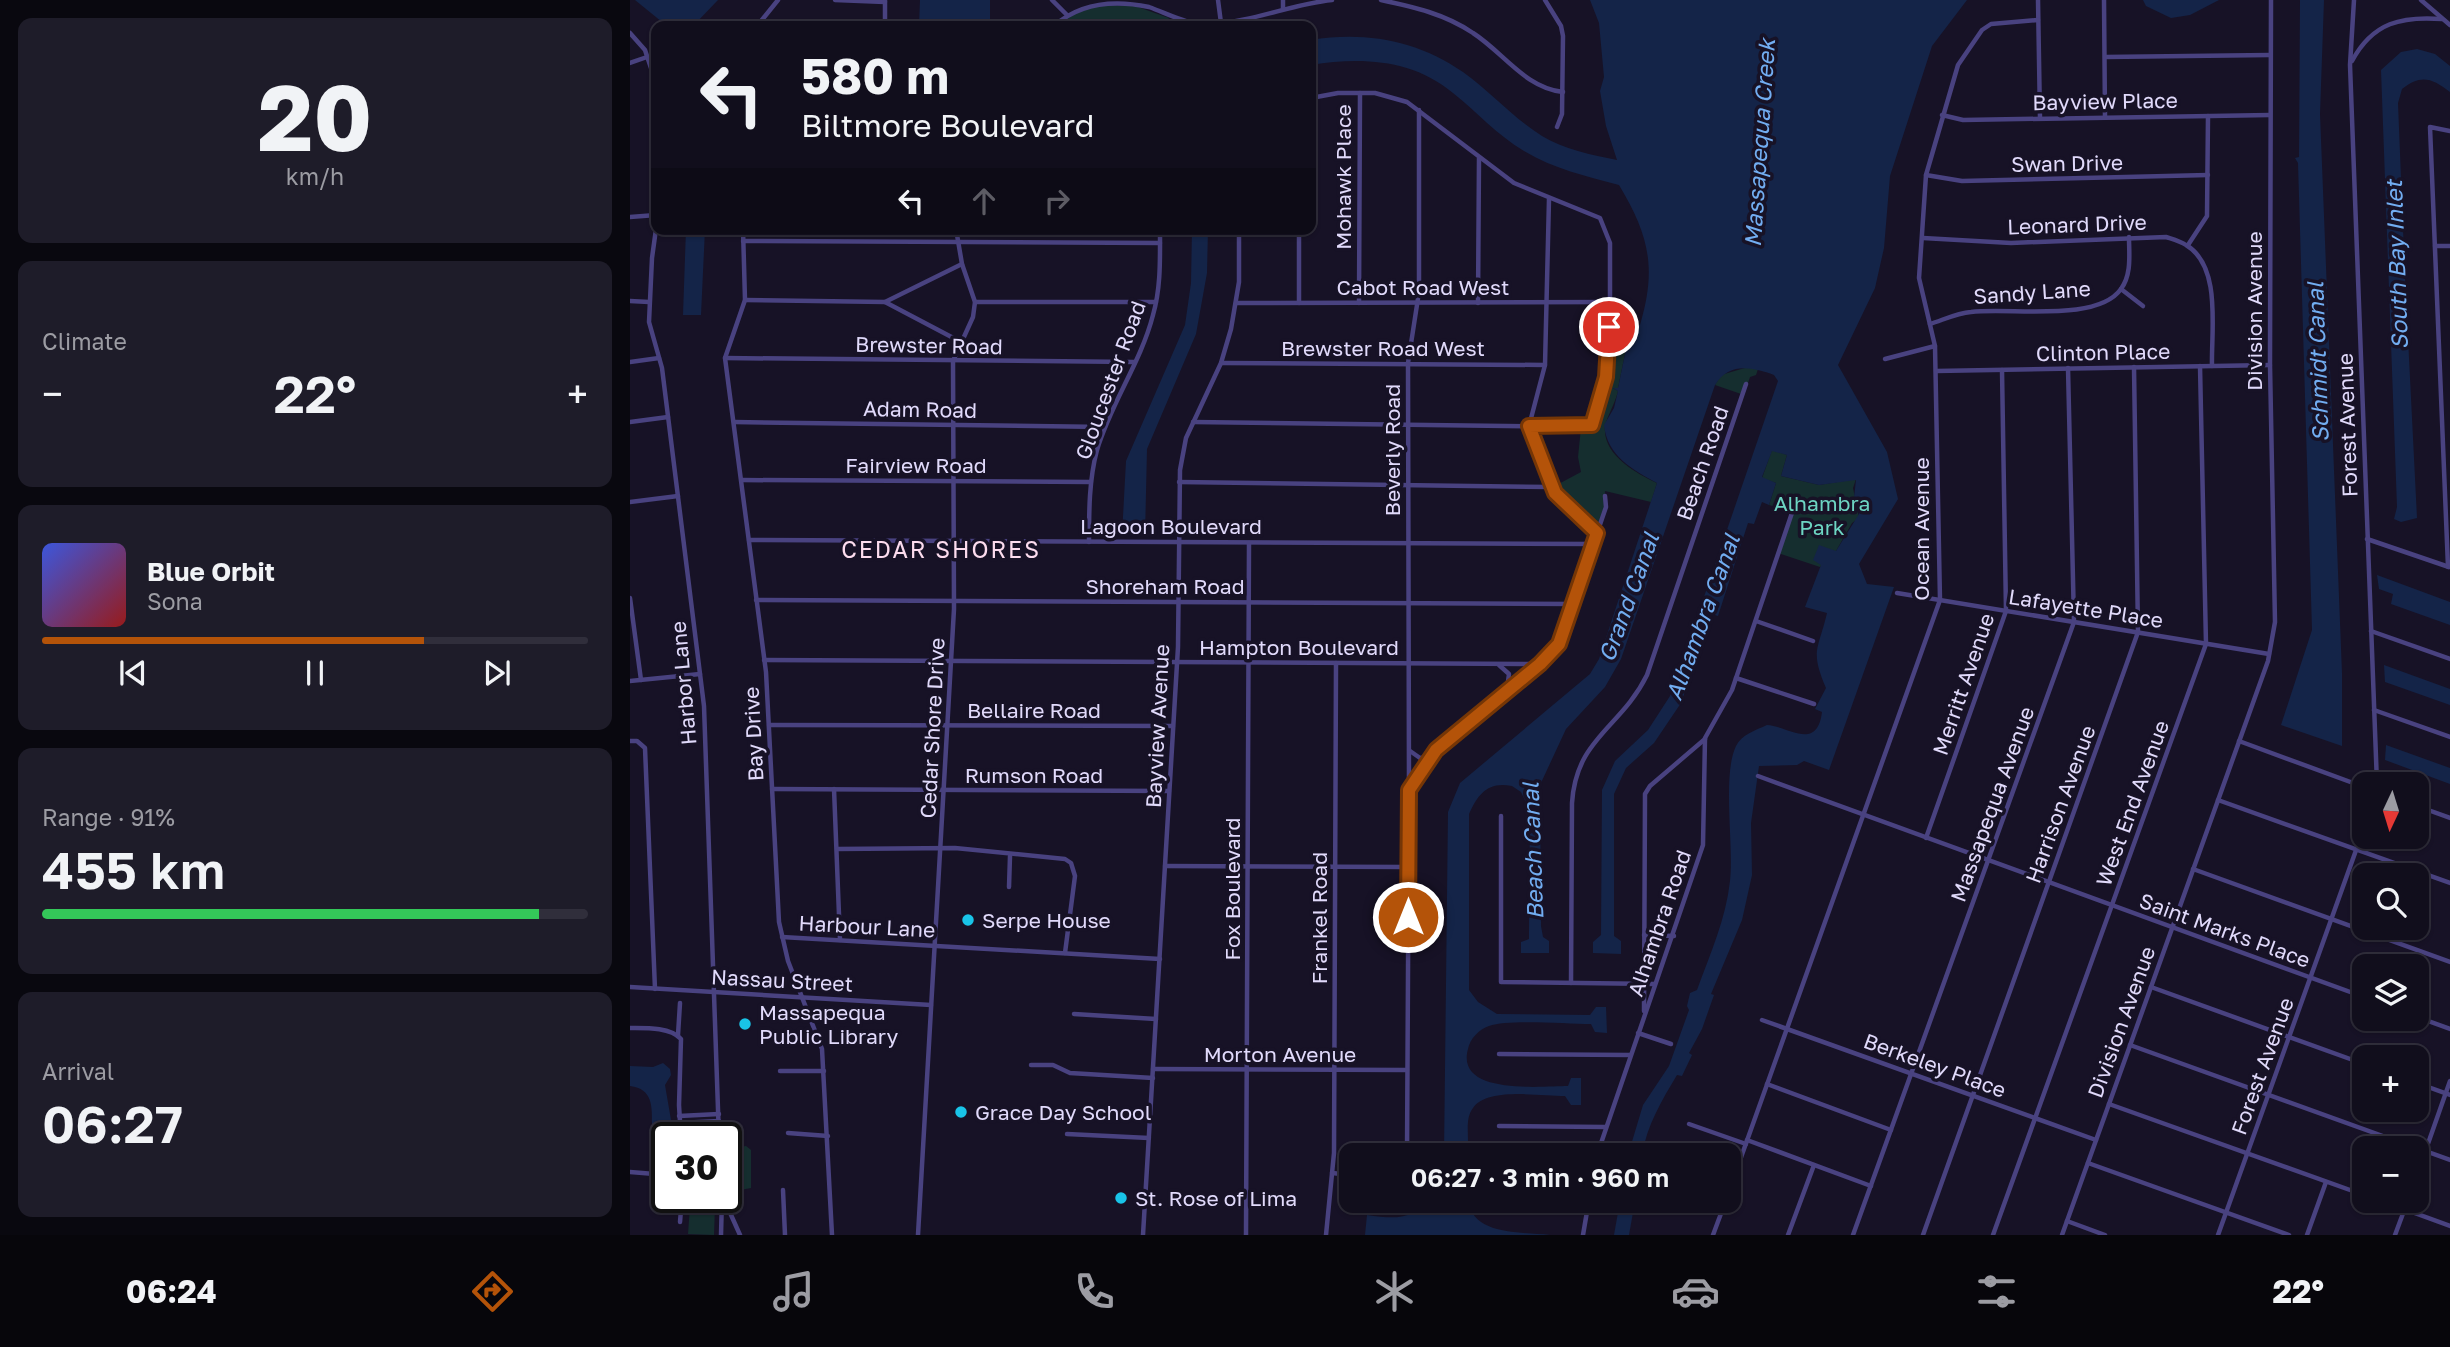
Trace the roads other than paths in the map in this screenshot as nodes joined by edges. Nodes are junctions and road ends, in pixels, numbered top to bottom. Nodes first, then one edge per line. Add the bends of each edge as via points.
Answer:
1 (778, 0) edge
2 (835, 0) edge
3 (1052, 0) edge
4 (1218, 0) edge
5 (1283, 0) edge
6 (1332, 0) edge
7 (1381, 0) edge
8 (1545, 0) edge
9 (2038, 0) edge
10 (2104, 0) edge
11 (2271, 0) edge
12 (2354, 0) edge
13 (2421, 0) edge
14 (885, 1) edge
15 (1402, 2) edge
16 (1283, 9) junction
17 (1067, 15) junction
18 (1172, 18) junction
19 (2442, 19) junction
20 (2038, 20) junction
21 (761, 21) edge
22 (885, 21) edge
23 (1060, 21) edge
24 (1170, 21) edge
25 (1182, 21) edge
26 (1221, 21) edge
27 (1230, 21) edge
28 (2450, 26) edge
29 (630, 33) edge
30 (2270, 55) junction
31 (647, 57) junction
32 (2105, 57) junction
33 (630, 63) edge
34 (2350, 65) junction
35 (651, 69) edge
36 (1563, 92) junction
37 (1360, 93) junction
38 (1316, 97) edge
39 (1419, 110) junction
40 (1942, 115) junction
41 (2270, 115) junction
42 (2208, 116) junction
43 (2105, 117) junction
44 (2040, 118) junction
45 (1558, 127) dead end
46 (2450, 131) edge
47 (1479, 158) junction
48 (1926, 175) junction
49 (2208, 175) junction
50 (1549, 199) junction
51 (651, 215) edge
52 (630, 217) edge
53 (655, 235) edge
54 (743, 235) edge
55 (956, 235) edge
56 (1160, 235) edge
57 (1239, 235) edge
58 (1299, 235) edge
59 (2129, 237) junction
60 (1923, 239) junction
61 (743, 241) junction
62 (957, 242) junction
63 (1160, 243) junction
64 (2188, 245) junction
65 (2435, 246) junction
66 (2450, 246) edge
67 (962, 264) junction
68 (2121, 289) junction
69 (745, 300) junction
70 (630, 301) edge
71 (649, 302) junction
72 (885, 302) junction
73 (975, 302) junction
74 (1156, 302) junction
75 (1610, 302) junction
76 (1237, 303) junction
77 (1299, 303) junction
78 (1359, 303) junction
79 (1478, 303) junction
80 (1548, 303) junction
81 (1417, 304) junction
82 (2143, 306) dead end
83 (1930, 324) junction
84 (961, 342) junction
85 (1935, 346) junction
86 (659, 358) junction
87 (724, 358) junction
88 (1885, 359) dead end
89 (953, 360) junction
90 (630, 362) edge
91 (1134, 362) junction
92 (1221, 363) junction
93 (1408, 363) junction
94 (1545, 365) junction
95 (2270, 365) junction
96 (2200, 366) junction
97 (2212, 366) junction
98 (2134, 367) junction
99 (2068, 368) junction
100 (2002, 370) junction
101 (1936, 371) junction
102 (1746, 384) dead end
103 (668, 417) junction
104 (630, 422) edge
105 (734, 422) junction
106 (1193, 422) junction
107 (953, 425) junction
108 (1408, 425) junction
109 (1529, 426) junction
110 (1105, 427) junction
111 (741, 480) junction
112 (952, 481) junction
113 (1091, 482) junction
114 (1179, 482) junction
115 (1408, 483) junction
116 (1551, 487) junction
117 (678, 496) junction
118 (1605, 496) dead end
119 (1796, 501) dead end
120 (630, 502) edge
121 (2448, 515) edge
122 (1597, 533) junction
123 (2367, 539) junction
124 (749, 540) junction
125 (953, 541) junction
126 (1089, 542) junction
127 (1179, 542) junction
128 (1249, 542) junction
129 (1408, 543) junction
130 (1594, 544) junction
131 (2449, 567) edge
132 (1897, 593) dead end
133 (630, 598) edge
134 (756, 600) junction
135 (1940, 600) junction
136 (954, 601) junction
137 (1178, 602) junction
138 (1249, 602) junction
139 (1409, 603) junction
140 (1574, 604) junction
141 (2006, 611) junction
142 (1756, 621) junction
143 (2074, 622) junction
144 (2371, 631) junction
145 (2138, 632) junction
146 (1813, 641) dead end
147 (2206, 644) junction
148 (2269, 654) junction
149 (2450, 659) edge
150 (764, 660) junction
151 (951, 661) junction
152 (1177, 662) junction
153 (1249, 662) junction
154 (1336, 663) junction
155 (1409, 663) junction
156 (1498, 664) junction
157 (1540, 664) junction
158 (700, 674) junction
159 (1736, 678) junction
160 (640, 680) junction
161 (630, 681) edge
162 (1506, 691) junction
163 (1814, 704) dead end
164 (2374, 710) junction
165 (769, 725) junction
166 (948, 725) junction
167 (1173, 726) junction
168 (2450, 737) edge
169 (1706, 738) junction
170 (630, 741) edge
171 (2239, 741) junction
172 (1409, 750) junction
173 (1431, 756) junction
174 (2377, 772) edge
175 (1758, 776) dead end
176 (2352, 783) edge
177 (772, 789) junction
178 (834, 789) junction
179 (944, 790) junction
180 (1409, 790) junction
181 (1169, 791) junction
182 (2218, 800) junction
183 (2429, 810) edge
184 (1864, 815) junction
185 (1501, 816) dead end
186 (2450, 818) edge
187 (1926, 838) junction
188 (837, 849) junction
189 (941, 849) junction
190 (2357, 850) junction
191 (1010, 856) junction
192 (1988, 860) junction
193 (1165, 866) junction
194 (1248, 866) junction
195 (1335, 866) junction
196 (1408, 867) junction
197 (2193, 869) junction
198 (2049, 882) junction
199 (2450, 883) edge
200 (1009, 887) dead end
201 (2112, 905) junction
202 (2332, 919) junction
203 (2172, 927) junction
204 (1644, 935) junction
205 (1674, 936) junction
206 (782, 937) junction
207 (840, 940) junction
208 (935, 945) junction
209 (1066, 953) junction
210 (1160, 959) junction
211 (2450, 962) edge
212 (2311, 978) junction
213 (1572, 983) junction
214 (1644, 984) junction
215 (1655, 984) junction
216 (630, 987) edge
217 (2151, 987) junction
218 (655, 989) junction
219 (715, 992) junction
220 (2352, 993) edge
221 (803, 997) junction
222 (680, 1003) dead end
223 (931, 1005) junction
224 (1074, 1013) dead end
225 (1644, 1017) junction
226 (1156, 1019) junction
227 (1762, 1020) dead end
228 (2429, 1021) edge
229 (630, 1028) edge
230 (1787, 1029) junction
231 (2450, 1029) edge
232 (1638, 1033) junction
233 (678, 1035) junction
234 (2289, 1036) junction
235 (1671, 1044) dead end
236 (2130, 1045) junction
237 (1499, 1054) dead end
238 (1630, 1055) junction
239 (2352, 1059) edge
240 (1031, 1065) dead end
241 (1153, 1069) junction
242 (1247, 1069) junction
243 (1334, 1070) junction
244 (1407, 1070) junction
245 (780, 1071) dead end
246 (824, 1071) junction
247 (1911, 1073) junction
248 (1153, 1078) junction
249 (2450, 1081) edge
250 (1767, 1084) junction
251 (2429, 1087) edge
252 (2448, 1094) edge
253 (2268, 1095) junction
254 (1973, 1096) junction
255 (2109, 1104) junction
256 (719, 1114) junction
257 (679, 1116) junction
258 (2035, 1118) junction
259 (719, 1121) joint
260 (679, 1122) edge
261 (699, 1122) edge
262 (1689, 1124) dead end
263 (1499, 1126) dead end
264 (1605, 1127) junction
265 (1891, 1130) junction
266 (788, 1133) dead end
267 (1067, 1134) dead end
268 (828, 1136) junction
269 (2382, 1136) edge
270 (1149, 1138) junction
271 (2096, 1140) junction
272 (2429, 1141) edge
273 (1746, 1142) junction
274 (1407, 1143) edge
275 (1600, 1143) edge
276 (2429, 1152) edge
277 (2247, 1153) junction
278 (1741, 1156) edge
279 (2450, 1160) edge
280 (2088, 1163) junction
281 (1814, 1165) junction
282 (630, 1172) edge
283 (1332, 1173) junction
284 (651, 1174) edge
285 (1339, 1174) edge
286 (2326, 1182) junction
287 (1871, 1186) junction
288 (783, 1190) dead end
289 (2352, 1191) edge
290 (2226, 1212) junction
291 (681, 1213) edge
292 (722, 1213) edge
293 (730, 1213) edge
294 (1587, 1213) edge
295 (1721, 1213) edge
296 (2403, 1213) edge
297 (2413, 1213) edge
298 (2067, 1221) junction
299 (680, 1222) dead end
300 (2450, 1226) edge
301 (721, 1235) edge
302 (740, 1235) edge
303 (785, 1235) edge
304 (832, 1235) edge
305 (918, 1235) edge
306 (1143, 1235) edge
307 (1246, 1235) edge
308 (1326, 1235) edge
309 (1583, 1235) edge
310 (1713, 1235) edge
311 (1788, 1235) edge
312 (1853, 1235) edge
313 (1923, 1235) edge
314 (1993, 1235) edge
315 (2062, 1235) edge
316 (2105, 1235) edge
317 (2218, 1235) edge
318 (2289, 1235) edge
319 (2307, 1235) edge
320 (2395, 1235) edge

1 - 21 street
2 - 14 street
3 - 17 street
4 - 26 street
5 - 16 street
6 - 16 street
7 - 15 street
8 - 36 street via 1561,26
9 - 20 street
10 - 32 street
11 - 30 street, Division Avenue
12 - 34 street, Forest Avenue
13 - 19 street
14 - 22 street
15 - 36 street via 1457,23 1538,87
16 - 27 street
17 - 18 street via 1096,3 1119,1
17 - 23 street
18 - 24 street
18 - 25 street
19 - 28 street
19 - 34 street via 2395,20 2359,48
20 - 40 street, Ocean Avenue via 1998,22 1982,30 1958,65
20 - 44 street
29 - 31 street
30 - 32 street
30 - 41 street, Division Avenue
31 - 33 street
31 - 35 street
32 - 43 street
34 - 123 street, Forest Avenue
36 - 45 street
37 - 38 street
37 - 39 street via 1393,97
37 - 78 street, Mohawk Place
39 - 47 street
39 - 81 street, Beverly Road
40 - 44 street, Bayview Place via 1964,120
40 - 48 street, Ocean Avenue
41 - 42 street, Bayview Place
41 - 95 street, Division Avenue
42 - 43 street, Bayview Place
42 - 49 street
43 - 44 street, Bayview Place
46 - 65 street via 2430,127
47 - 50 street via 1514,183
47 - 79 street
48 - 49 street, Swan Drive via 1962,181
48 - 60 street, Ocean Avenue
49 - 64 street via 2207,216
50 - 75 street via 1591,212 1606,226 1611,243
50 - 80 street
51 - 52 street
53 - 71 street, Harbor Lane
54 - 61 street, Bay Drive
55 - 62 street
56 - 63 street, Gloucester Road
57 - 76 street, Bayview Avenue
58 - 77 street
59 - 60 street, Leonard Drive via 2011,243
59 - 64 street, Leonard Drive via 2166,237
59 - 68 street, Sandy Lane via 2130,269
60 - 83 street, Ocean Avenue via 1919,288
61 - 62 street
61 - 69 street, Bay Drive
62 - 63 street
62 - 67 street
63 - 74 street, Gloucester Road
64 - 97 street via 2203,262 2210,280
65 - 66 street
65 - 121 street
67 - 72 street
67 - 73 street
68 - 82 street
68 - 83 street, Sandy Lane via 2087,308 1969,312
69 - 72 street
69 - 87 street, Bay Drive
70 - 71 street
71 - 86 street, Harbor Lane via 650,329
72 - 84 street
73 - 74 street
73 - 84 street, Cedar Shore Drive
74 - 91 street, Gloucester Road
75 - 80 street, Cabot Road West
75 - 109 street via 1606,377 1591,426
76 - 77 street, Cabot Road West
76 - 92 street, Bayview Avenue
77 - 78 street, Cabot Road West
78 - 81 street, Cabot Road West
79 - 80 street, Cabot Road West
79 - 81 street, Cabot Road West
80 - 94 street
81 - 93 street, Beverly Road
83 - 85 street, Ocean Avenue
84 - 89 street, Cedar Shore Drive
85 - 88 street
85 - 101 street, Ocean Avenue
86 - 90 street
86 - 103 street, Harbor Lane
87 - 89 street, Brewster Road
87 - 105 street, Bay Drive
89 - 91 street, Brewster Road
89 - 107 street, Cedar Shore Drive
91 - 110 street, Gloucester Road
92 - 93 street, Brewster Road West
92 - 106 street, Bayview Avenue
93 - 94 street, Brewster Road West
93 - 108 street, Beverly Road
94 - 109 street
95 - 97 street, Clinton Place
95 - 148 street, Division Avenue via 2275,622
96 - 97 street, Clinton Place
96 - 98 street, Clinton Place
96 - 147 street, West End Avenue
98 - 99 street, Clinton Place
98 - 145 street, Harrison Avenue
99 - 100 street, Clinton Place
99 - 143 street, Massapequa Avenue
100 - 101 street, Clinton Place
100 - 141 street, Merritt Avenue
101 - 135 street, Ocean Avenue
102 - 213 street, Beach Road via 1647,675 1626,709 1590,745 1576,775
103 - 104 street
103 - 117 street, Harbor Lane
105 - 107 street, Adam Road
105 - 111 street, Bay Drive
106 - 108 street
106 - 114 street, Bayview Avenue
107 - 110 street, Adam Road
107 - 112 street, Cedar Shore Drive
108 - 109 street
108 - 115 street, Beverly Road
109 - 116 street
110 - 113 street, Gloucester Road
111 - 112 street, Fairview Road
111 - 124 street, Bay Drive
112 - 113 street, Fairview Road
112 - 125 street, Cedar Shore Drive
113 - 126 street, Gloucester Road
114 - 115 street
114 - 127 street, Bayview Avenue
115 - 116 street
115 - 129 street, Beverly Road
116 - 122 street
117 - 120 street
117 - 158 street, Harbor Lane
118 - 122 street
119 - 142 street, Alhambra Road
121 - 131 street
122 - 130 street
123 - 131 street
123 - 144 street, Forest Avenue
124 - 125 street, Lagoon Boulevard
124 - 134 street, Bay Drive
125 - 126 street, Lagoon Boulevard
125 - 136 street, Cedar Shore Drive
126 - 127 street, Lagoon Boulevard
127 - 128 street, Lagoon Boulevard
127 - 137 street, Bayview Avenue
128 - 129 street, Lagoon Boulevard
128 - 138 street, Fox Boulevard
129 - 130 street, Lagoon Boulevard
129 - 139 street, Beverly Road
130 - 140 street
132 - 135 street, Lafayette Place
133 - 160 street
134 - 136 street, Shoreham Road
134 - 150 street, Bay Drive
135 - 141 street, Lafayette Place
135 - 184 street, Ocean Avenue
136 - 137 street, Shoreham Road
136 - 151 street, Cedar Shore Drive
137 - 138 street, Shoreham Road
137 - 152 street, Bayview Avenue
138 - 139 street, Shoreham Road
138 - 153 street, Fox Boulevard
139 - 140 street, Shoreham Road
139 - 155 street, Beverly Road
140 - 157 street via 1559,644
141 - 143 street, Lafayette Place
141 - 187 street, Merritt Avenue
142 - 146 street
142 - 159 street, Alhambra Road
143 - 145 street, Lafayette Place
143 - 192 street, Massapequa Avenue
144 - 149 street
144 - 164 street, Forest Avenue
145 - 147 street, Lafayette Place
145 - 198 street, Harrison Avenue
147 - 148 street, Lafayette Place
147 - 201 street, West End Avenue
148 - 171 street, Division Avenue
150 - 151 street, Hampton Boulevard
150 - 165 street, Bay Drive
151 - 152 street, Hampton Boulevard
151 - 166 street, Cedar Shore Drive
152 - 153 street, Hampton Boulevard
152 - 167 street, Bayview Avenue
153 - 154 street, Hampton Boulevard
153 - 194 street, Fox Boulevard
154 - 155 street, Hampton Boulevard
154 - 195 street, Frankel Road
155 - 156 street, Hampton Boulevard
155 - 172 street, Beverly Road
156 - 157 street, Hampton Boulevard
156 - 162 street via 1509,674
157 - 162 street
158 - 160 street
158 - 219 street, Harbor Lane
159 - 163 street
159 - 169 street, Alhambra Road
160 - 161 street
162 - 173 street
164 - 168 street
164 - 174 street, Forest Avenue
165 - 166 street, Bellaire Road
165 - 177 street, Bay Drive
166 - 167 street, Bellaire Road
166 - 179 street, Cedar Shore Drive
167 - 181 street, Bayview Avenue
169 - 204 street via 1645,794
169 - 205 street, Alhambra Road via 1703,845
170 - 218 street via 645,748
171 - 176 street
171 - 182 street, Division Avenue
172 - 173 street via 1420,758
172 - 180 street, Beverly Road
173 - 180 street
175 - 184 street, Saint Marks Place
177 - 178 street, Rumson Road
177 - 206 street, Bay Drive via 776,903
178 - 179 street, Rumson Road
178 - 188 street
179 - 181 street, Rumson Road
179 - 189 street, Cedar Shore Drive
180 - 196 street, Beverly Road
181 - 193 street, Bayview Avenue
182 - 190 street
182 - 197 street, Division Avenue
183 - 186 street
184 - 187 street, Saint Marks Place
184 - 230 street, Ocean Avenue
185 - 213 street via 1501,982
187 - 192 street, Saint Marks Place
188 - 189 street
188 - 207 street
189 - 191 street via 986,850
189 - 208 street, Cedar Shore Drive
190 - 199 street
190 - 202 street, Forest Avenue
191 - 200 street
191 - 209 street via 1065,859 1073,868
192 - 198 street, Saint Marks Place
192 - 247 street, Massapequa Avenue
193 - 194 street
193 - 210 street, Bayview Avenue
194 - 195 street
194 - 242 street, Fox Boulevard
195 - 196 street
195 - 243 street, Frankel Road
196 - 244 street, Beverly Road
197 - 202 street
197 - 203 street, Division Avenue
198 - 201 street, Saint Marks Place
198 - 254 street, Harrison Avenue
201 - 203 street, Saint Marks Place
201 - 258 street, West End Avenue
202 - 211 street
202 - 212 street, Forest Avenue
203 - 212 street, Saint Marks Place
203 - 217 street, Division Avenue
204 - 205 street
204 - 214 street
205 - 215 street, Alhambra Road
206 - 207 street, Harbour Lane
206 - 221 street, Bay Drive
207 - 208 street, Harbour Lane
208 - 209 street, Harbour Lane
208 - 223 street, Cedar Shore Drive
209 - 210 street, Harbour Lane
210 - 226 street, Bayview Avenue
212 - 220 street, Saint Marks Place
212 - 234 street, Forest Avenue
213 - 214 street
214 - 215 street
214 - 225 street
215 - 225 street, Alhambra Road
216 - 218 street, Nassau Street
217 - 234 street
217 - 236 street, Division Avenue
218 - 219 street, Nassau Street
219 - 221 street, Nassau Street
219 - 256 street, Harbor Lane
221 - 223 street, Nassau Street
221 - 246 street, Bay Drive via 822,1049
222 - 233 street
223 - 305 street, Cedar Shore Drive
224 - 226 street
225 - 232 street, Alhambra Road
226 - 241 street, Bayview Avenue
227 - 230 street, Berkeley Place
228 - 231 street
229 - 233 street
230 - 247 street, Berkeley Place
230 - 250 street, Ocean Avenue
232 - 235 street
232 - 238 street, Alhambra Road
233 - 257 street via 682,1042
234 - 239 street
234 - 253 street, Forest Avenue
236 - 253 street
236 - 255 street, Division Avenue
237 - 238 street
238 - 264 street, Alhambra Road
240 - 248 street via 1053,1065 1070,1073
241 - 242 street, Morton Avenue
241 - 248 street, Bayview Avenue
242 - 243 street, Morton Avenue
242 - 307 street, Fox Boulevard
243 - 244 street, Morton Avenue
243 - 283 street, Frankel Road
244 - 274 street, Beverly Road
245 - 246 street
246 - 268 street, Bay Drive
247 - 254 street, Berkeley Place
247 - 265 street, Massapequa Avenue
248 - 270 street, Bayview Avenue
249 - 252 street
250 - 265 street
250 - 273 street, Ocean Avenue
251 - 252 street
252 - 272 street
253 - 269 street
253 - 277 street, Forest Avenue
254 - 258 street, Berkeley Place
254 - 313 street, Harrison Avenue
255 - 271 street, Division Avenue
255 - 277 street
256 - 257 street
256 - 259 street, Harbor Lane
257 - 260 street
258 - 271 street, Berkeley Place
258 - 314 street, West End Avenue
259 - 261 street
262 - 273 street
263 - 264 street
264 - 275 street, Alhambra Road
265 - 287 street, Massapequa Avenue
266 - 268 street
267 - 270 street
268 - 304 street, Bay Drive
270 - 306 street, Bayview Avenue
271 - 280 street, Division Avenue
273 - 278 street, Ocean Avenue
273 - 281 street
276 - 279 street
277 - 286 street
277 - 290 street, Forest Avenue
280 - 290 street
280 - 298 street, Division Avenue
281 - 287 street
281 - 311 street
282 - 284 street
283 - 285 street
283 - 308 street, Frankel Road
286 - 289 street
286 - 319 street
287 - 312 street, Massapequa Avenue
288 - 303 street
290 - 317 street, Forest Avenue
290 - 318 street
291 - 299 street
292 - 301 street
293 - 302 street
294 - 309 street
295 - 310 street
296 - 320 street
297 - 300 street
298 - 315 street, Division Avenue
298 - 316 street

